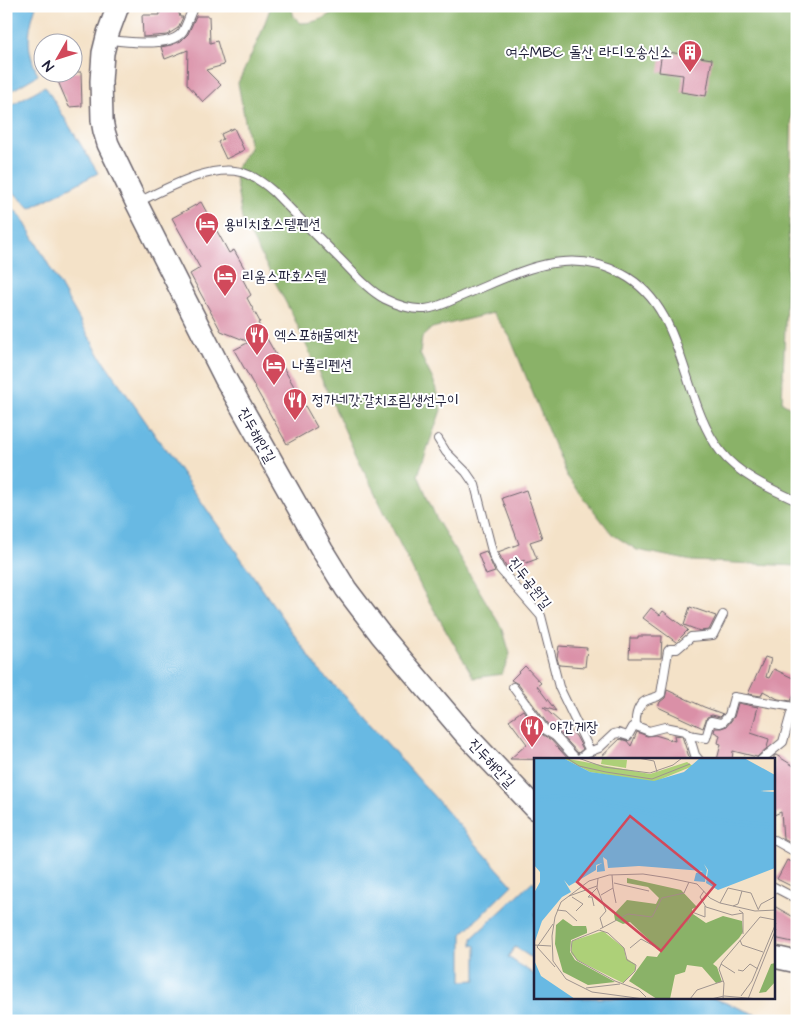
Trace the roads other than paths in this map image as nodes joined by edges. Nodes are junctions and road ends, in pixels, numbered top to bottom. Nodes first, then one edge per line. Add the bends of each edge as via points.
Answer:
1 (118, 6) edge
2 (194, 6) edge
3 (106, 40) junction
4 (136, 202) junction
5 (438, 439) dead end
6 (797, 500) edge
7 (723, 615) dead end
8 (513, 688) dead end
9 (795, 705) edge
10 (636, 726) junction
11 (689, 735) junction
12 (590, 751) junction
13 (575, 758) edge
14 (580, 758) edge
15 (697, 758) edge
16 (763, 758) edge
17 (534, 807) edge
18 (776, 841) edge
19 (797, 854) edge
20 (776, 888) edge
21 (797, 899) edge
22 (776, 957) edge
23 (797, 962) edge

1 - 3 street, 진두해안길
2 - 3 lane via 182,32 172,39 153,43
3 - 4 street, 진두해안길 via 101,80 103,126 108,144
4 - 6 lane via 210,172 234,171 249,175 274,192 372,291 397,305 417,309 443,304 548,263 585,263 623,274 647,294 670,328 703,423 722,452 745,473
4 - 17 street, 진두해안길 via 225,378 346,589 465,734
5 - 12 lane, 진두공원길 via 475,485 493,555 500,569 541,616 559,687
7 - 10 lane via 713,635 691,637 677,648 670,649 660,694 641,704
8 - 13 lane via 545,730
9 - 11 lane via 734,697 729,715 723,722 711,721 706,738
9 - 16 lane via 783,742
10 - 11 lane via 650,731 665,727 680,729
10 - 12 lane via 628,736 614,734 599,748
11 - 15 lane
12 - 14 lane
18 - 19 lane
20 - 21 lane
22 - 23 street

